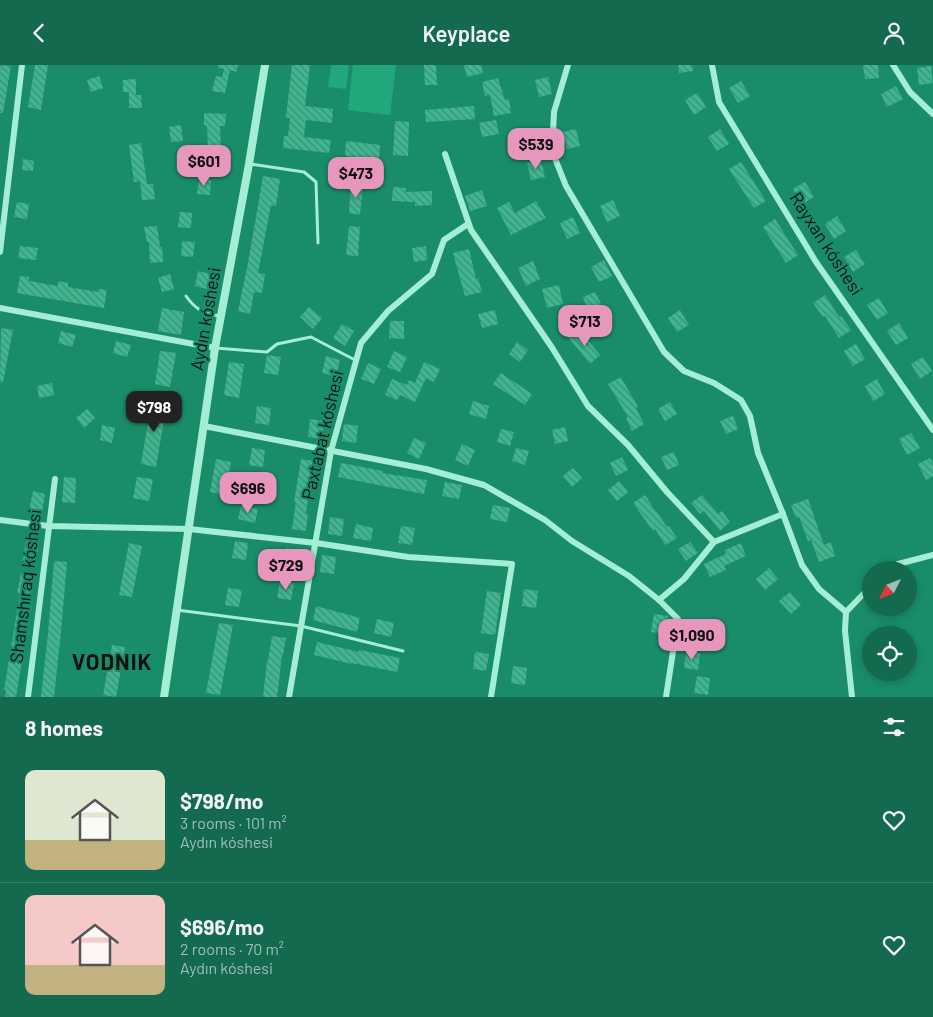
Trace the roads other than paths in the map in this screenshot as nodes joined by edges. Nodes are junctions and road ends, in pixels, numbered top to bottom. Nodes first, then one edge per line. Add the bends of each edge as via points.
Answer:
1 (22, 65) edge
2 (265, 65) edge
3 (570, 65) edge
4 (712, 65) edge
5 (893, 65) edge
6 (933, 114) edge
7 (445, 154) dead end
8 (249, 164) junction
9 (468, 224) junction
10 (318, 243) dead end
11 (0, 252) edge
12 (186, 296) dead end
13 (0, 308) edge
14 (220, 316) junction
15 (215, 348) junction
16 (355, 360) junction
17 (204, 426) junction
18 (933, 430) edge
19 (331, 451) junction
20 (55, 479) dead end
21 (783, 514) junction
22 (0, 520) edge
23 (48, 526) junction
24 (189, 529) junction
25 (714, 542) junction
26 (316, 543) junction
27 (933, 555) edge
28 (910, 561) edge
29 (862, 596) edge
30 (659, 600) junction
31 (177, 610) junction
32 (846, 612) junction
33 (301, 626) junction
34 (403, 651) dead end
35 (28, 697) edge
36 (164, 697) edge
37 (289, 697) edge
38 (491, 697) edge
39 (666, 697) edge
40 (852, 697) edge

1 - 11 street
2 - 8 street, Aydın kóshesi
3 - 21 street via 554,112 552,151 566,186 664,352 684,371 714,383 741,400 750,416 758,453
4 - 18 street, Rayxan kóshesi via 720,102 816,262
5 - 6 street via 910,92
7 - 9 street
8 - 10 lane via 304,172 316,181
8 - 14 street, Aydın kóshesi
9 - 16 street, Paxtabat kóshesi via 444,240 432,275 388,311 361,343
9 - 25 street via 588,406 628,445
12 - 14 lane via 194,307
13 - 15 street
14 - 15 street, Aydın kóshesi
15 - 16 lane via 268,352 277,344 312,337
15 - 17 street, Aydın kóshesi
16 - 19 street, Paxtabat kóshesi
17 - 19 street
17 - 24 street, Aydın kóshesi
19 - 26 street, Paxtabat kóshesi
19 - 30 street via 426,469 484,485 545,520
20 - 23 street, Shamshıraq kóshesi
21 - 25 street
21 - 32 street via 802,565 819,589
22 - 23 street
23 - 24 street
23 - 35 street, Shamshıraq kóshesi
24 - 26 street
24 - 31 street, Aydın kóshesi
25 - 30 street via 684,579
26 - 33 street, Paxtabat kóshesi
26 - 38 street via 408,557 512,564
27 - 28 street
29 - 32 street
30 - 39 street via 678,619
31 - 33 lane
31 - 36 street, Aydın kóshesi
32 - 40 street
33 - 34 lane
33 - 37 street, Paxtabat kóshesi

